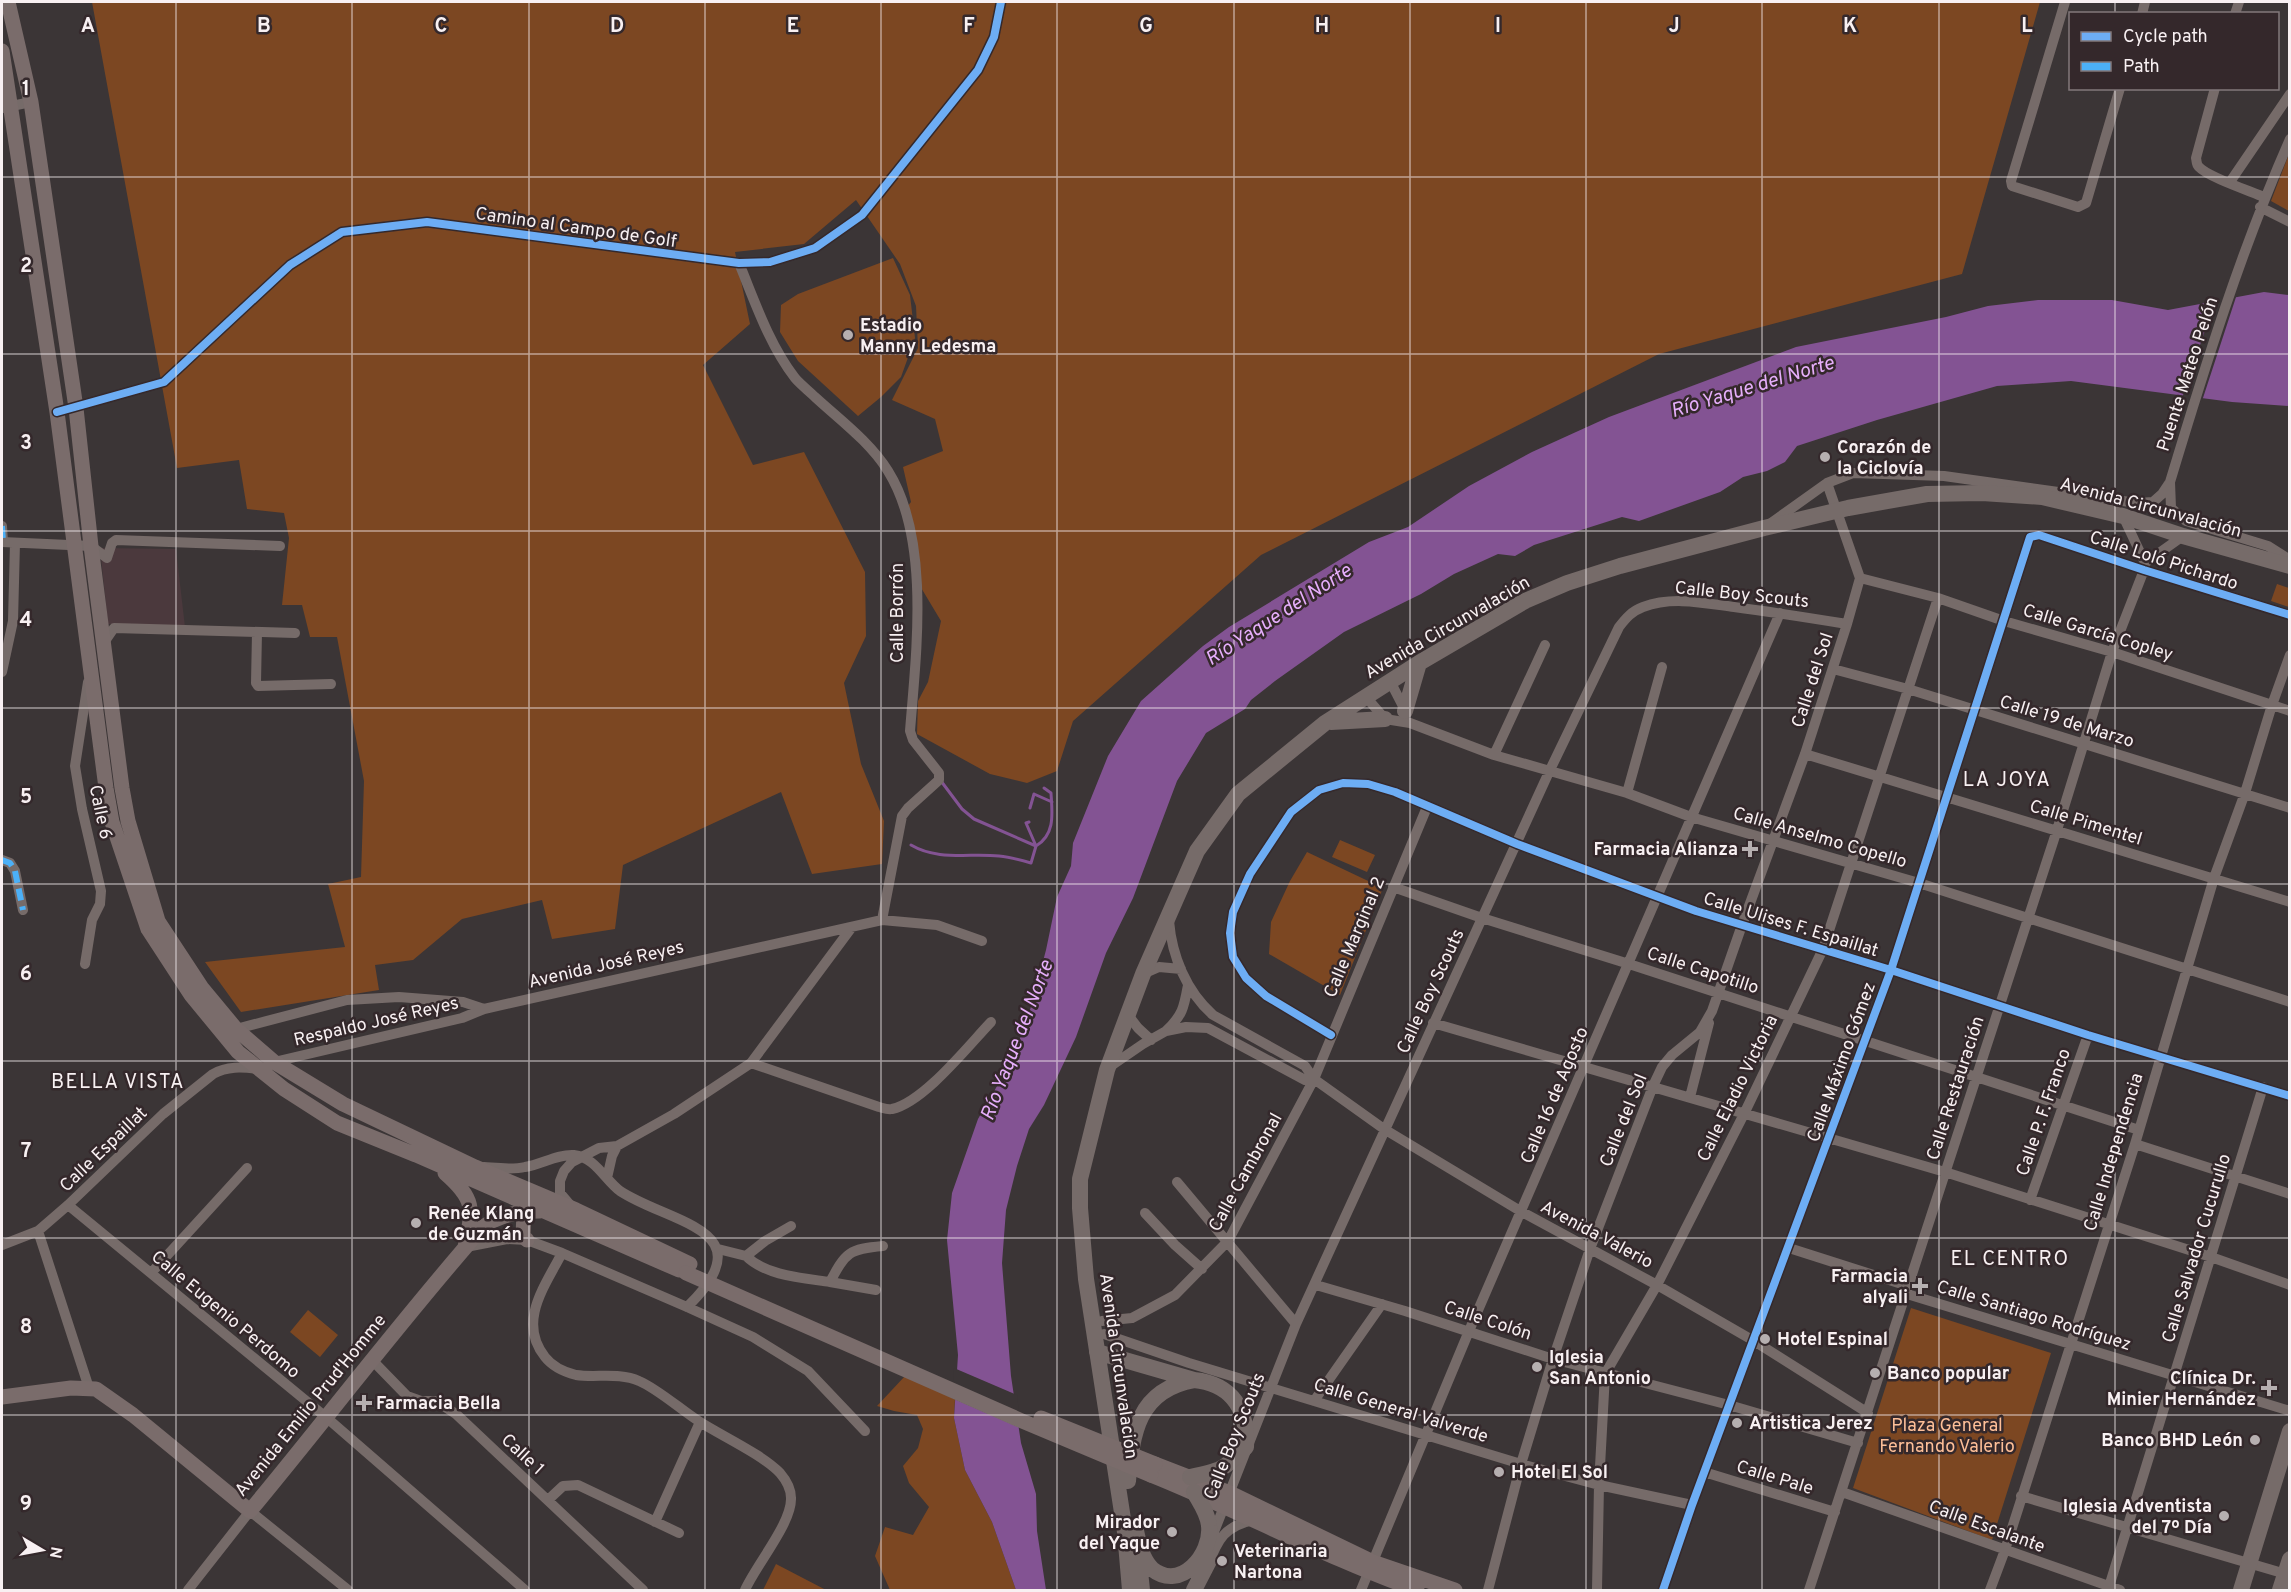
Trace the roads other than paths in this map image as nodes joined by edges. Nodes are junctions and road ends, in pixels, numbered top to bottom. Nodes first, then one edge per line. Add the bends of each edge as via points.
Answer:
1 (8, 2) edge
2 (1001, 2) edge
3 (2065, 2) edge
4 (2, 51) edge
5 (2119, 90) edge
6 (2214, 90) edge
7 (2289, 94) edge
8 (31, 102) junction
9 (6, 107) edge
10 (2289, 139) edge
11 (2230, 182) junction
12 (2262, 202) junction
13 (2289, 222) edge
14 (739, 263) junction
15 (76, 408) junction
16 (57, 412) junction
17 (2170, 482) junction
18 (1827, 483) junction
19 (1836, 512) junction
20 (2123, 516) junction
21 (2, 526) edge
22 (1764, 528) junction
23 (2183, 536) junction
24 (2031, 537) joint
25 (2, 542) edge
26 (15, 543) junction
27 (83, 545) junction
28 (280, 546) dead end
29 (2289, 560) edge
30 (2144, 566) junction
31 (2289, 566) edge
32 (1860, 578) junction
33 (1938, 598) junction
34 (1780, 613) junction
35 (2289, 615) edge
36 (2004, 621) junction
37 (1847, 624) junction
38 (257, 632) junction
39 (294, 633) dead end
40 (103, 644) junction
41 (1545, 645) dead end
42 (2112, 651) junction
43 (2289, 655) edge
44 (1419, 663) junction
45 (91, 664) junction
46 (1662, 667) dead end
47 (1833, 669) junction
48 (2, 672) edge
49 (1390, 681) junction
50 (331, 684) dead end
51 (1908, 689) junction
52 (1366, 697) junction
53 (2272, 705) junction
54 (1974, 710) junction
55 (2289, 711) edge
56 (1408, 717) junction
57 (1385, 719) junction
58 (1324, 723) junction
59 (2083, 745) junction
60 (1494, 754) junction
61 (1805, 754) junction
62 (1549, 772) junction
63 (1880, 776) junction
64 (2245, 793) junction
65 (1627, 794) junction
66 (1946, 796) junction
67 (1427, 807) junction
68 (2289, 808) edge
69 (1691, 817) junction
70 (2057, 830) junction
71 (1773, 840) junction
72 (1517, 844) junction
73 (2, 860) edge
74 (1853, 863) junction
75 (2214, 878) junction
76 (1919, 883) junction
77 (1393, 887) junction
78 (1655, 897) junction
79 (2289, 902) edge
80 (23, 910) dead end
81 (1168, 913) junction
82 (1482, 918) junction
83 (2027, 918) junction
84 (882, 920) junction
85 (1742, 924) junction
86 (852, 927) junction
87 (982, 941) dead end
88 (1823, 949) junction
89 (85, 964) dead end
90 (1629, 964) junction
91 (1181, 969) junction
92 (2187, 969) junction
93 (1891, 970) junction
94 (1143, 974) junction
95 (1188, 985) junction
96 (1720, 993) junction
97 (2289, 1002) edge
98 (1999, 1006) junction
99 (484, 1009) junction
100 (1712, 1011) junction
101 (1128, 1015) junction
102 (1790, 1017) junction
103 (991, 1022) dead end
104 (1433, 1023) junction
105 (236, 1029) junction
106 (1166, 1031) junction
107 (1331, 1035) junction
108 (2088, 1035) junction
109 (1151, 1040) junction
110 (1863, 1040) junction
111 (2160, 1056) junction
112 (274, 1062) junction
113 (751, 1063) junction
114 (1584, 1068) junction
115 (258, 1069) junction
116 (1107, 1070) junction
117 (1975, 1078) junction
118 (1314, 1079) junction
119 (1653, 1086) junction
120 (2263, 1087) junction
121 (2289, 1096) edge
122 (1690, 1097) junction
123 (2063, 1106) junction
124 (1744, 1114) junction
125 (1384, 1129) junction
126 (2139, 1130) junction
127 (1830, 1138) junction
128 (2135, 1144) junction
129 (617, 1146) junction
130 (1089, 1147) junction
131 (416, 1155) junction
132 (582, 1157) junction
133 (246, 1167) dead end
134 (475, 1167) junction
135 (1945, 1172) junction
136 (2236, 1177) junction
137 (607, 1178) junction
138 (1177, 1182) dead end
139 (2289, 1194) edge
140 (2030, 1200) junction
141 (68, 1205) junction
142 (543, 1210) junction
143 (576, 1210) junction
144 (524, 1212) junction
145 (1522, 1212) junction
146 (1145, 1213) dead end
147 (2108, 1224) junction
148 (791, 1226) dead end
149 (38, 1230) junction
150 (527, 1240) junction
151 (1228, 1241) junction
152 (2, 1245) edge
153 (883, 1246) dead end
154 (465, 1247) junction
155 (1788, 1248) junction
156 (718, 1249) junction
157 (1590, 1249) junction
158 (562, 1253) junction
159 (746, 1256) junction
160 (2211, 1257) junction
161 (688, 1269) junction
162 (1202, 1269) junction
163 (150, 1273) junction
164 (831, 1282) junction
165 (1316, 1285) junction
166 (1657, 1285) junction
167 (2289, 1285) edge
168 (876, 1290) dead end
169 (1907, 1290) junction
170 (1382, 1304) junction
171 (687, 1307) junction
172 (1296, 1324) junction
173 (1103, 1327) junction
174 (1469, 1331) junction
175 (1754, 1341) junction
176 (2071, 1343) junction
177 (1102, 1353) junction
178 (1553, 1359) junction
179 (372, 1360) junction
180 (1605, 1374) junction
181 (2175, 1375) junction
182 (1194, 1380) junction
183 (88, 1388) junction
184 (1271, 1389) junction
185 (2, 1397) edge
186 (1314, 1401) junction
187 (1729, 1406) junction
188 (2289, 1411) edge
189 (1868, 1413) junction
190 (327, 1418) junction
191 (700, 1422) junction
192 (865, 1431) dead end
193 (2289, 1431) edge
194 (1428, 1434) junction
195 (1858, 1443) junction
196 (1246, 1447) junction
197 (1521, 1464) junction
198 (1704, 1472) junction
199 (1128, 1481) junction
200 (1192, 1485) junction
201 (1599, 1485) junction
202 (1842, 1492) junction
203 (2022, 1496) junction
204 (1227, 1499) junction
205 (548, 1500) junction
206 (1692, 1504) junction
207 (250, 1511) junction
208 (1835, 1512) junction
209 (1255, 1520) junction
210 (656, 1522) junction
211 (1135, 1527) junction
212 (2128, 1527) junction
213 (679, 1533) dead end
214 (2005, 1550) junction
215 (1208, 1555) junction
216 (2250, 1564) junction
217 (1371, 1568) junction
218 (2288, 1569) edge
219 (2112, 1589) edge
220 (188, 1590) edge
221 (348, 1590) edge
222 (525, 1590) edge
223 (643, 1590) edge
224 (745, 1590) edge
225 (1130, 1590) edge
226 (1142, 1590) edge
227 (1184, 1590) edge
228 (1194, 1590) edge
229 (1198, 1590) edge
230 (1361, 1590) edge
231 (1417, 1590) edge
232 (1455, 1590) edge
233 (1488, 1590) edge
234 (1597, 1590) edge
235 (1663, 1590) edge
236 (1809, 1590) edge
237 (1990, 1590) edge
238 (2241, 1590) edge
239 (2280, 1590) edge

1 - 8 main road
2 - 14 street, Camino al Campo de Golf via 994,37 978,70 862,215 815,248 770,262
3 - 5 street via 2012,186 2078,207 2086,203
4 - 9 main road
6 - 11 street via 2196,158 2200,168
7 - 11 street
8 - 9 street
8 - 15 main road
9 - 16 main road
10 - 12 street, Puente Mateo Pelón
11 - 12 street
12 - 13 street
12 - 17 street, Puente Mateo Pelón via 2201,376
14 - 15 street, Camino al Campo de Golf via 427,222 342,231 290,265 164,382
14 - 84 street, Calle Borrón via 773,342 796,379 881,460 906,513 913,548 918,631 910,731 940,776 902,816
15 - 16 street, Camino al Campo de Golf
15 - 27 main road
16 - 27 main road
17 - 18 street via 2153,502 2137,503 1944,476 1853,473
17 - 29 street via 2171,508 2186,521 2268,546
18 - 19 street
18 - 22 street
19 - 20 main road, Avenida Circunvalación via 1927,494 1966,493 2042,497
19 - 22 main road, Avenida Circunvalación
19 - 32 street
20 - 23 main road, Avenida Circunvalación
20 - 30 street
21 - 25 street
22 - 44 main road, Avenida Circunvalación via 1567,584 1525,601
23 - 30 street
23 - 31 main road, Avenida Circunvalación
24 - 30 street, Calle Loló Pichardo via 2039,535
24 - 36 street, Calle Máximo Gómez
25 - 26 street
26 - 27 street
26 - 48 street via 14,621
27 - 28 street via 107,558 116,540
27 - 40 main road
27 - 45 main road
30 - 35 street, Calle Loló Pichardo
30 - 42 street, Calle Restauración
32 - 33 street, Calle García Copley
32 - 37 street, Calle del Sol
33 - 36 street, Calle García Copley
33 - 51 street, Calle Eladio Victoria
34 - 37 street, Calle Boy Scouts
34 - 62 street, Calle Boy Scouts via 1684,601 1643,607 1629,615
34 - 69 street, Calle 16 de Agosto
36 - 42 street, Calle García Copley
36 - 54 street, Calle Máximo Gómez
37 - 47 street, Calle del Sol
38 - 39 street
38 - 40 street via 114,628
38 - 50 street via 258,686
40 - 105 main road via 128,821 158,921 202,988
41 - 60 street
42 - 53 street, Calle García Copley
42 - 59 street, Calle Restauración
43 - 53 street, Calle Independencia
44 - 49 main road, Avenida Circunvalación
44 - 56 main road
45 - 89 street, Calle 6 via 75,766 100,891
45 - 115 main road via 112,822 148,929 198,1004 226,1039
46 - 65 street
47 - 51 street, Calle 19 de Marzo
47 - 61 street, Calle del Sol
49 - 52 main road, Avenida Circunvalación
49 - 56 street
51 - 54 street, Calle 19 de Marzo
51 - 63 street, Calle Eladio Victoria
52 - 57 street
52 - 58 main road, Avenida Circunvalación
53 - 55 street, Calle García Copley
53 - 64 street, Calle Independencia
54 - 59 street, Calle 19 de Marzo
54 - 66 street, Calle Máximo Gómez
56 - 57 street, Calle Anselmo Copello
56 - 60 street, Calle Anselmo Copello
57 - 58 main road
58 - 81 main road, Avenida Circunvalación via 1238,794 1197,851
59 - 64 street, Calle 19 de Marzo
59 - 70 street, Calle Restauración
60 - 62 street, Calle Anselmo Copello
61 - 63 street, Calle Pimentel
61 - 71 street, Calle del Sol
62 - 65 street, Calle Anselmo Copello
62 - 72 street, Calle Boy Scouts
63 - 66 street, Calle Pimentel
63 - 74 street, Calle Eladio Victoria
64 - 68 street, Calle 19 de Marzo
64 - 75 street, Calle Independencia
65 - 69 street, Calle Anselmo Copello
66 - 70 street, Calle Pimentel
66 - 76 street, Calle Máximo Gómez
67 - 72 street, Calle Ulises F. Espaillat
67 - 77 street, Calle Marginal 2
67 - 107 street, Calle Ulises F. Espaillat via 1368,784 1344,783 1318,790 1291,812 1250,874 1233,912 1233,957 1246,978 1266,996
69 - 71 street, Calle Anselmo Copello
69 - 78 street, Calle 16 de Agosto
70 - 75 street, Calle Pimentel
70 - 83 street, Calle Restauración
71 - 74 street, Calle Anselmo Copello
71 - 85 street, Calle del Sol
72 - 78 street, Calle Ulises F. Espaillat
72 - 82 street, Calle Boy Scouts
73 - 80 street via 15,871
74 - 76 street, Calle Anselmo Copello
74 - 88 street, Calle Eladio Victoria
75 - 79 street, Calle Pimentel
75 - 92 street, Calle Independencia
76 - 83 street, Calle Anselmo Copello
76 - 93 street, Calle Máximo Gómez
77 - 82 street, Calle Capotillo
77 - 107 street, Calle Marginal 2
78 - 85 street, Calle Ulises F. Espaillat
78 - 90 street, Calle 16 de Agosto
81 - 91 street, Avenida Valerio via 1171,942
81 - 94 main road, Avenida Circunvalación
82 - 90 street, Calle Capotillo
82 - 104 street, Calle Boy Scouts
83 - 92 street, Calle Anselmo Copello
83 - 98 street, Calle Restauración
84 - 86 street, Avenida José Reyes
84 - 87 street, Avenida José Reyes via 937,925
85 - 88 street, Calle Ulises F. Espaillat
85 - 96 street, Calle del Sol
86 - 99 street, Avenida José Reyes
86 - 113 street
88 - 93 street, Calle Ulises F. Espaillat
88 - 102 street, Calle Eladio Victoria
90 - 96 street, Calle Capotillo
90 - 114 street, Calle 16 de Agosto
91 - 94 street via 1159,967
91 - 95 street, Avenida Valerio
92 - 97 street, Calle Anselmo Copello
92 - 111 street, Calle Independencia
93 - 98 street, Calle Ulises F. Espaillat
93 - 110 street, Calle Máximo Gómez
94 - 101 main road, Avenida Circunvalación
95 - 106 street via 1179,1020
95 - 118 street, Avenida Valerio via 1213,1015 1305,1066
96 - 100 street, Calle del Sol
96 - 102 street, Calle Capotillo
98 - 108 street, Calle Ulises F. Espaillat
98 - 117 street, Calle Restauración
99 - 105 street, Avenida José Reyes via 463,1002 399,997 347,1000
99 - 112 street, Respaldo José Reyes via 462,1018
100 - 119 street, Calle del Sol via 1700,1032 1662,1067
100 - 122 street
101 - 109 street
101 - 116 main road, Avenida Circunvalación
102 - 110 street, Calle Capotillo
102 - 124 street, Calle Eladio Victoria
103 - 113 street via 928,1088 891,1109
104 - 114 street
104 - 125 street, Calle Boy Scouts
105 - 112 main road
106 - 109 street, Avenida Valerio
106 - 118 street, Avenida Valerio via 1208,1028 1305,1080
107 - 118 street, Calle Marginal 2
108 - 111 street, Calle Ulises F. Espaillat
108 - 123 street, Calle P. F. Franco
109 - 116 street, Avenida Valerio
110 - 117 street, Calle Capotillo
110 - 127 street, Calle Máximo Gómez
111 - 120 street, Calle Ulises F. Espaillat
111 - 126 street, Calle Independencia
112 - 134 main road via 343,1104
113 - 129 street
114 - 119 street
114 - 145 street, Calle 16 de Agosto
115 - 131 main road via 337,1123
115 - 141 street, Calle Espaillat via 221,1069 213,1074 163,1114
116 - 130 main road, Avenida Circunvalación
117 - 123 street, Calle Capotillo
117 - 135 street, Calle Restauración
118 - 125 street, Avenida Valerio
118 - 151 street, Calle Cambronal
119 - 122 street
119 - 157 street, Calle del Sol
120 - 121 street, Calle Ulises F. Espaillat
120 - 136 street, Calle Salvador Cucurullo
122 - 124 street
123 - 126 street, Calle Capotillo
123 - 140 street, Calle P. F. Franco
124 - 127 street
124 - 166 street, Calle Eladio Victoria
125 - 145 street, Avenida Valerio
125 - 165 street, Calle Boy Scouts
126 - 128 street, Calle Independencia
127 - 135 street
127 - 155 street, Calle Máximo Gómez
128 - 136 street
128 - 147 street, Calle Independencia
129 - 132 street via 599,1148
129 - 137 street
130 - 173 main road, Avenida Circunvalación via 1087,1207
130 - 177 main road, Avenida Circunvalación via 1080,1179 1080,1208 1086,1279
131 - 142 main road
131 - 154 main road via 465,1192 471,1206
132 - 134 street via 563,1156 524,1168
132 - 137 street
132 - 143 street via 572,1162 560,1181 560,1193
133 - 163 street
134 - 143 main road
135 - 140 street
135 - 169 street, Calle Restauración
136 - 139 street
136 - 160 street, Calle Salvador Cucurullo
137 - 156 street via 642,1203 698,1227
138 - 151 street
140 - 147 street
141 - 149 street, Calle Espaillat
141 - 163 street, Calle Eugenio Perdomo
142 - 144 main road, Avenida Emilio Prud'Homme
142 - 161 main road
143 - 161 main road
144 - 150 main road via 523,1236
144 - 154 main road, Avenida Emilio Prud'Homme via 493,1220
145 - 157 street, Avenida Valerio
145 - 174 street, Calle 16 de Agosto
146 - 162 street
147 - 160 street
147 - 176 street, Calle Independencia
148 - 159 street
149 - 152 street, Calle Espaillat
149 - 183 street
150 - 154 street via 507,1239
150 - 158 street
151 - 162 street, Calle Cambronal
151 - 172 street
153 - 164 street via 849,1253
154 - 179 main road, Avenida Emilio Prud'Homme
155 - 169 street, Calle Santiago Rodríguez
155 - 175 street, Calle Máximo Gómez
156 - 159 street
156 - 171 street via 716,1265 704,1291
157 - 166 street, Avenida Valerio
157 - 178 street, Calle del Sol
158 - 171 street
158 - 191 street via 533,1312 535,1345 548,1361 577,1375 639,1380
159 - 164 street via 765,1270
160 - 167 street
160 - 181 street, Calle Salvador Cucurullo
161 - 200 main road, bridge
162 - 173 street, Calle Cambronal via 1175,1295 1132,1318
163 - 190 street, Calle Eugenio Perdomo
164 - 168 street
165 - 170 street, Calle Colón
165 - 172 street, Calle Boy Scouts
166 - 175 street, Avenida Valerio
166 - 180 street, Calle Eladio Victoria
169 - 176 street, Calle Santiago Rodríguez
169 - 189 street, Calle Restauración
170 - 174 street, Calle Colón
170 - 186 street
171 - 192 street via 753,1337 808,1371
172 - 184 street, Calle Boy Scouts
173 - 177 main road, Avenida Circunvalación
173 - 184 street, Calle General Valverde
174 - 178 street, Calle Colón
174 - 194 street, Calle 16 de Agosto
175 - 187 street, Calle Máximo Gómez
175 - 189 street, Avenida Valerio
176 - 181 street, Calle Santiago Rodríguez
176 - 203 street, Calle Independencia
177 - 182 main road
177 - 199 main road, Avenida Circunvalación
177 - 225 main road, Avenida Circunvalación
178 - 180 street, Calle Colón
178 - 197 street, Calle del Sol
179 - 190 main road, Avenida Emilio Prud'Homme
179 - 205 street, Calle 1 via 407,1396 436,1401 456,1414
180 - 187 street, Calle Colón
180 - 201 street, Calle Eladio Victoria
181 - 188 street, Calle Santiago Rodríguez
181 - 212 street, Calle Salvador Cucurullo
182 - 196 main road via 1217,1385 1234,1400 1245,1422
182 - 199 main road via 1160,1393 1139,1418 1131,1443
183 - 185 main road
183 - 207 main road via 96,1389 133,1415
184 - 186 street, Calle General Valverde
184 - 196 street, Calle Boy Scouts
186 - 194 street, Calle General Valverde
187 - 195 street, Calle Colón
187 - 198 street, Calle Máximo Gómez
189 - 195 street, Calle Restauración
190 - 207 main road, Avenida Emilio Prud'Homme
190 - 222 street, Calle Eugenio Perdomo
191 - 210 street
191 - 224 street via 771,1465 788,1484 792,1495 788,1516
193 - 216 main road
194 - 197 street, Calle General Valverde
194 - 217 street, Calle 16 de Agosto
195 - 202 street, Calle Restauración
196 - 200 main road via 1224,1468
196 - 204 street, Calle Boy Scouts
197 - 201 street, Calle General Valverde
197 - 233 street, Calle del Sol
198 - 206 street, Calle Máximo Gómez
198 - 208 street, Calle Pale
199 - 211 main road, Avenida Circunvalación
200 - 204 main road
200 - 215 main road via 1207,1516
201 - 206 street, Calle General Valverde
201 - 234 street, Calle Eladio Victoria
202 - 208 street, Calle Restauración
202 - 214 street, Calle Escalante
203 - 212 street
203 - 214 street, Calle Independencia
204 - 209 main road
204 - 215 street, Calle Boy Scouts
204 - 217 main road
205 - 210 street via 562,1486 578,1485
205 - 223 street, Calle 1
206 - 235 street, Calle Máximo Gómez
207 - 220 street, Avenida Emilio Prud'Homme
207 - 221 street
208 - 236 street, Calle Restauración
209 - 215 street, Calle Boy Scouts via 1226,1531
209 - 217 main road
210 - 213 street
211 - 215 main road via 1145,1558 1161,1574 1186,1574
211 - 226 main road, Avenida Circunvalación
212 - 216 street
212 - 219 street, Calle Salvador Cucurullo
214 - 219 street, Calle Escalante
214 - 237 street, Calle Independencia
215 - 227 street, Calle Boy Scouts
215 - 228 main road
215 - 229 street, Calle Boy Scouts
216 - 218 street
216 - 238 main road
217 - 230 street, Calle 16 de Agosto
217 - 231 main road
217 - 232 main road
218 - 239 main road

